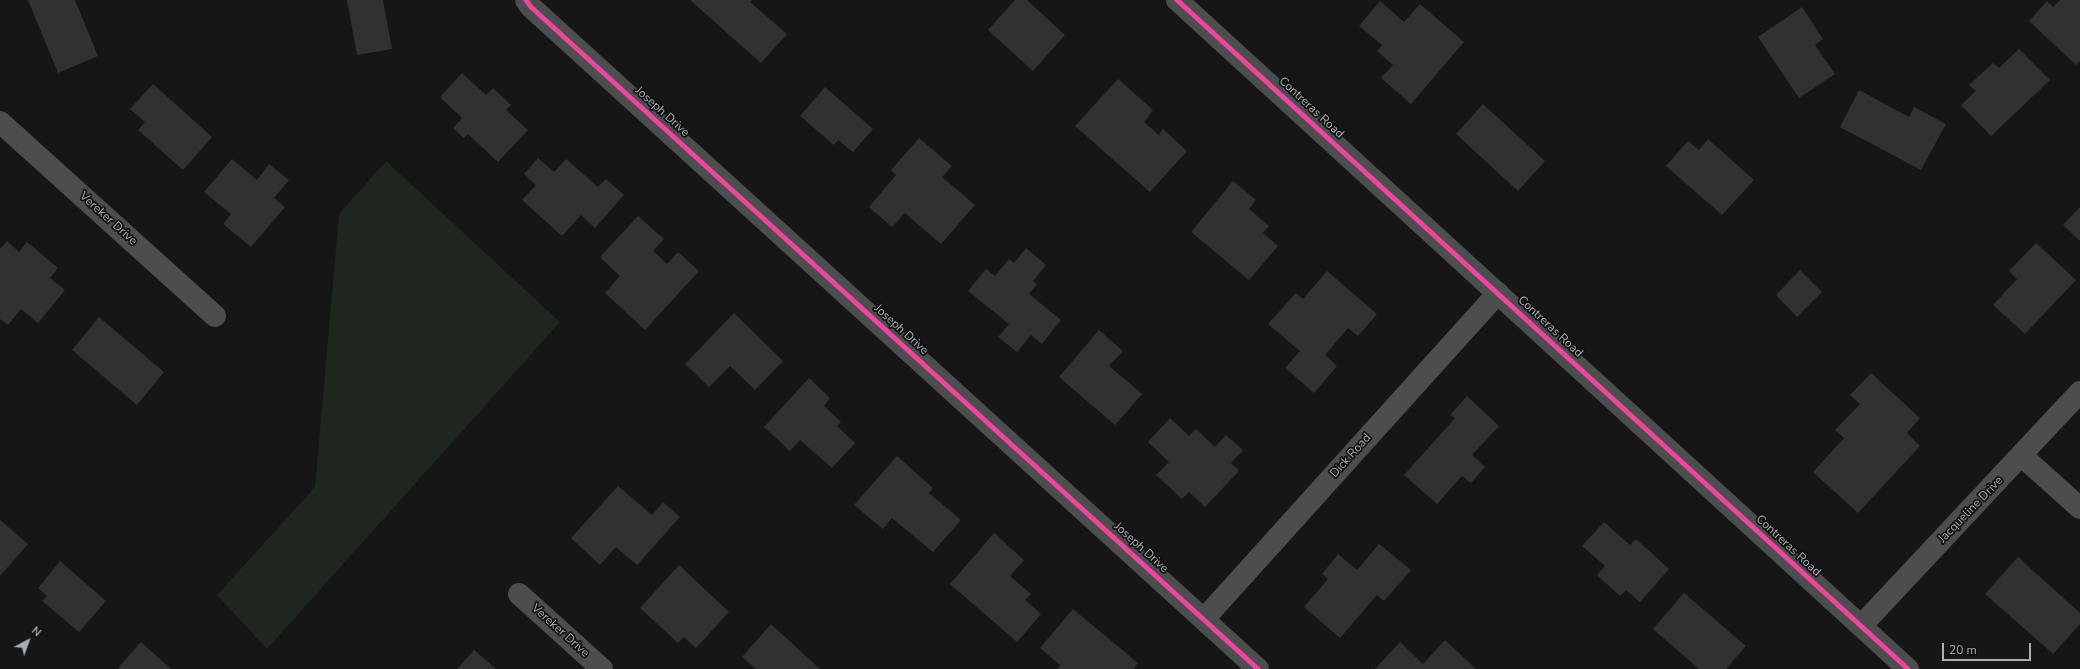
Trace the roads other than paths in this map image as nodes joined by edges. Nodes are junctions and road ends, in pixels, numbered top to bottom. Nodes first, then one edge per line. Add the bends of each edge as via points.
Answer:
1 (1177, 0) edge
2 (528, 3) edge
3 (0, 122) edge
4 (1498, 293) junction
5 (215, 316) dead end
6 (2080, 392) edge
7 (2022, 456) junction
8 (2080, 508) edge
9 (519, 594) dead end
10 (1204, 619) junction
11 (1860, 626) junction
12 (602, 669) edge
13 (1258, 669) edge
14 (1908, 669) edge

1 - 4 street, Contreras Road
2 - 10 street, Joseph Drive
3 - 5 street, Vereker Drive
4 - 10 street, Dick Road
4 - 11 street, Contreras Road
6 - 7 street, Jacqueline Drive
7 - 8 street
7 - 11 street, Jacqueline Drive
9 - 12 street, Vereker Drive
10 - 13 street, Joseph Drive
11 - 14 street, Contreras Road

